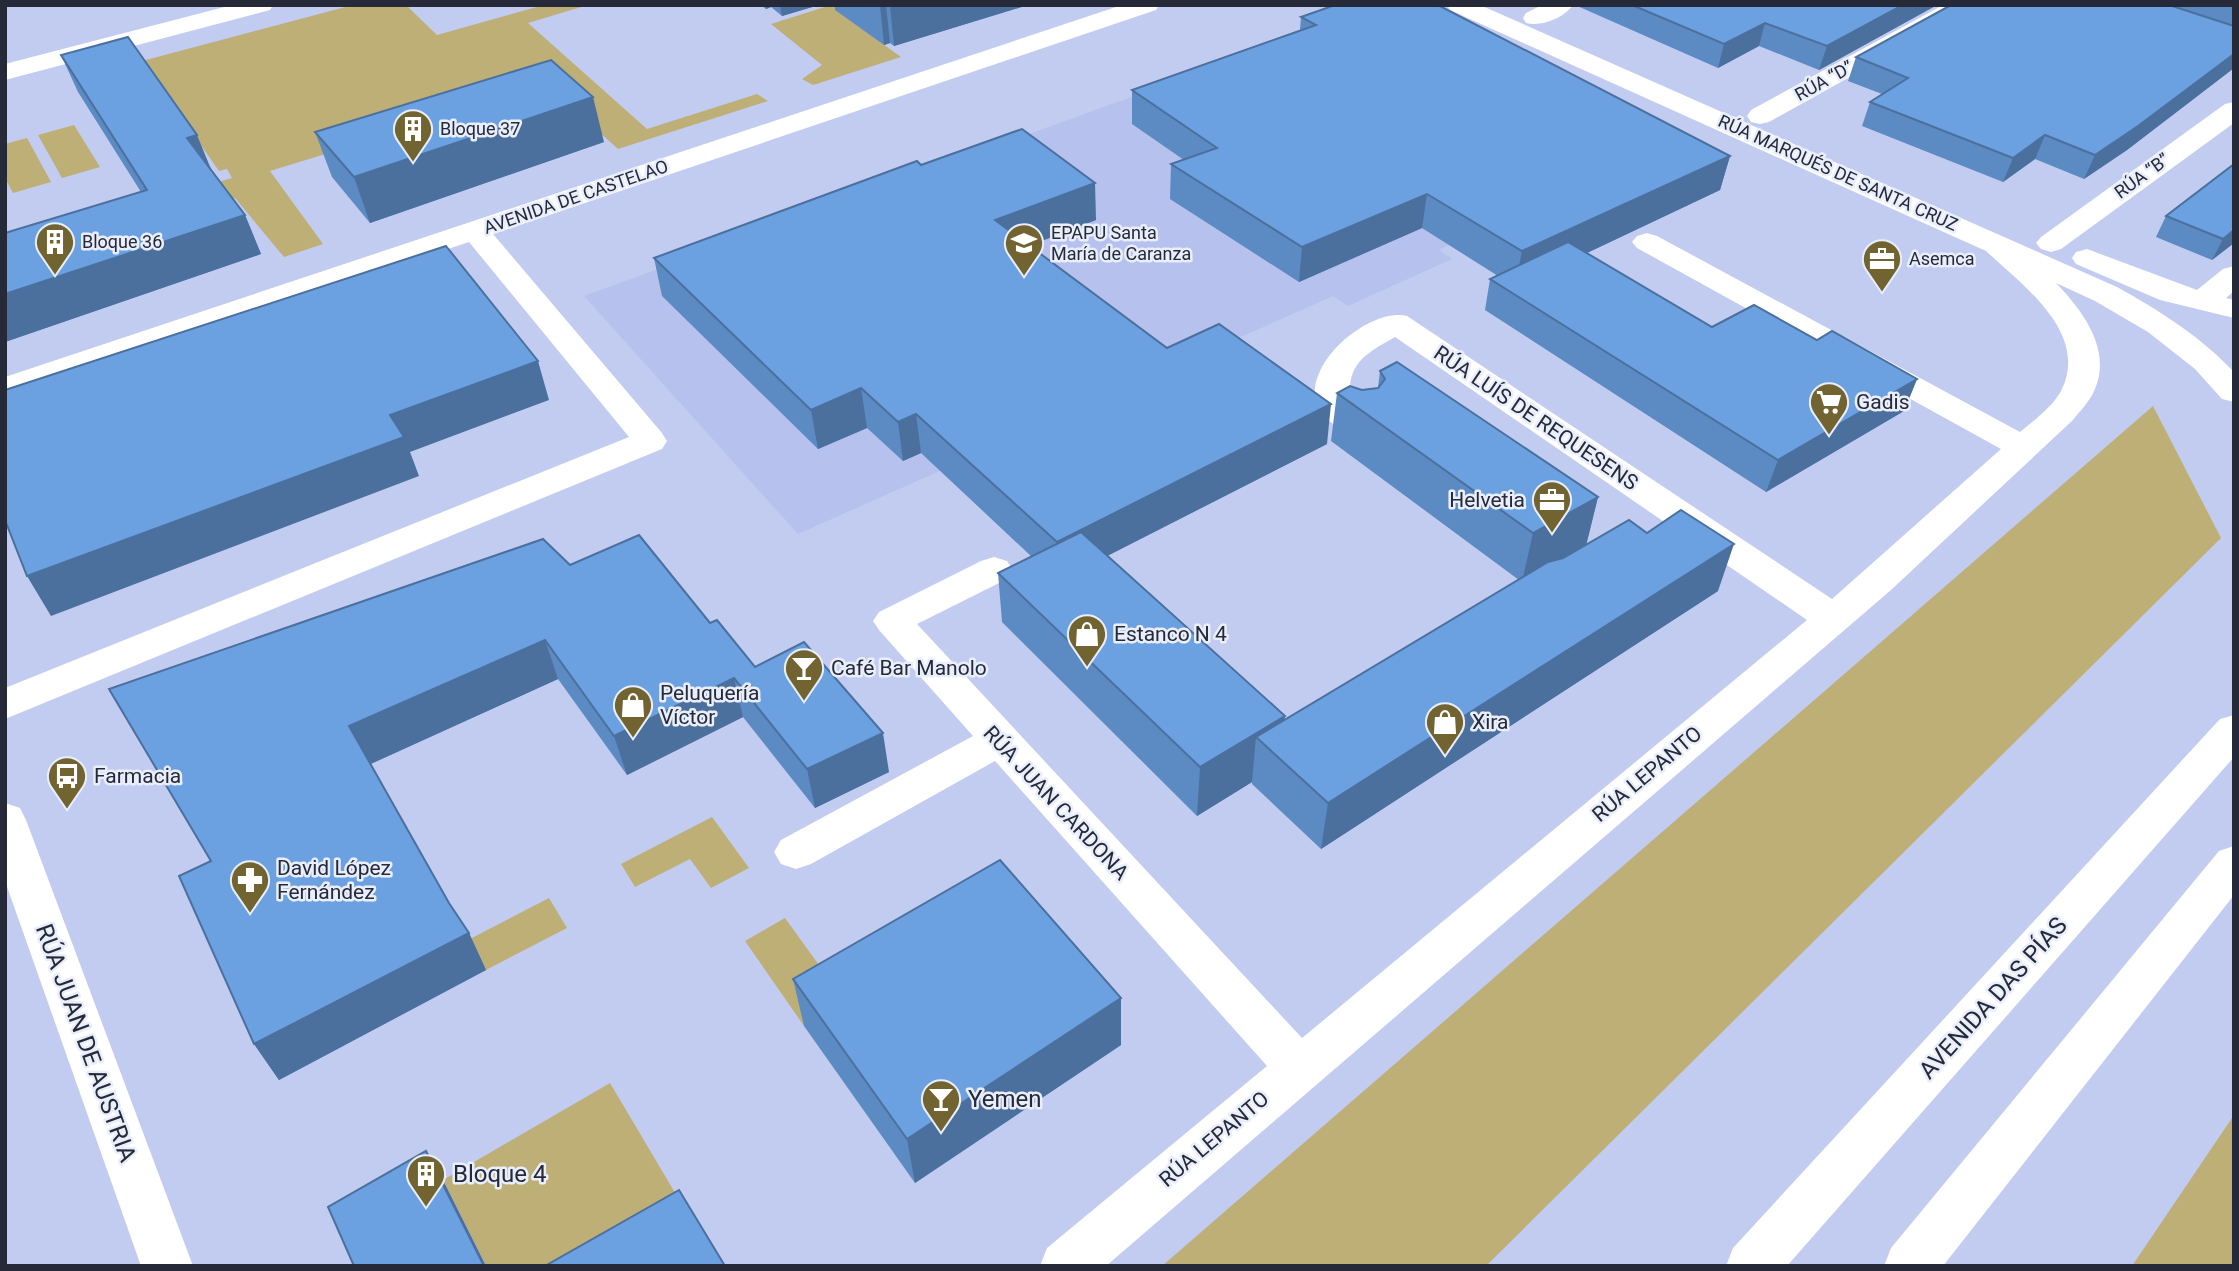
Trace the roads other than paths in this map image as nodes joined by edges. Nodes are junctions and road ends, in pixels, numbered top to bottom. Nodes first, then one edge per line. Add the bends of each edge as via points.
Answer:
1 (261, 5) edge
2 (1147, 5) edge
3 (1459, 5) edge
4 (1507, 5) edge
5 (1561, 5) edge
6 (1961, 5) edge
7 (1535, 18) junction
8 (5, 72) edge
9 (2234, 110) edge
10 (1760, 116) junction
11 (475, 231) junction
12 (1647, 242) dead end
13 (1993, 242) junction
14 (2051, 243) junction
15 (2234, 275) edge
16 (2202, 302) junction
17 (2234, 309) edge
18 (5, 388) edge
19 (2234, 392) edge
20 (1359, 427) edge
21 (2024, 448) junction
22 (1675, 513) junction
23 (1641, 533) edge
24 (994, 570) dead end
25 (1832, 618) junction
26 (5, 704) edge
27 (2234, 730) edge
28 (998, 741) junction
29 (5, 820) edge
30 (796, 852) dead end
31 (2234, 863) edge
32 (1298, 1067) junction
33 (167, 1266) edge
34 (1066, 1266) edge
35 (1752, 1266) edge
36 (1910, 1266) edge

1 - 8 main road
2 - 11 main road, AVENIDA DE CASTELAO
3 - 13 main road, RÚA MARQUÉS DE SANTA CRUZ
4 - 7 main road, RÚA MARQUÉS DE SANTA CRUZ
5 - 7 main road
6 - 10 main road, RÚA “D”
7 - 10 main road, RÚA MARQUÉS DE SANTA CRUZ
9 - 14 main road, RÚA “B”
10 - 14 main road, RÚA MARQUÉS DE SANTA CRUZ
11 - 18 main road, AVENIDA DE CASTELAO
11 - 26 main road via 650,441
12 - 21 main road
13 - 19 main road, RÚA MARQUÉS DE SANTA CRUZ via 2147,317 2202,357
13 - 21 main road, RÚA LEPANTO via 2064,309 2078,335 2084,363 2079,389
14 - 16 main road, RÚA MARQUÉS DE SANTA CRUZ
15 - 16 main road
16 - 17 main road, RÚA MARQUÉS DE SANTA CRUZ
20 - 22 main road, RÚA LUÍS DE REQUESENS via 1335,409 1331,390 1335,369 1350,352 1396,323
21 - 25 main road, RÚA LEPANTO
22 - 23 main road
22 - 25 main road, RÚA LUÍS DE REQUESENS
24 - 28 main road, RÚA JUAN CARDONA via 892,621
25 - 32 main road, RÚA LEPANTO
27 - 35 main road, AVENIDA DAS PÍAS
28 - 30 main road
28 - 32 main road, RÚA JUAN CARDONA
29 - 33 main road, RÚA JUAN DE AUSTRIA
31 - 36 main road
32 - 34 main road, RÚA LEPANTO

